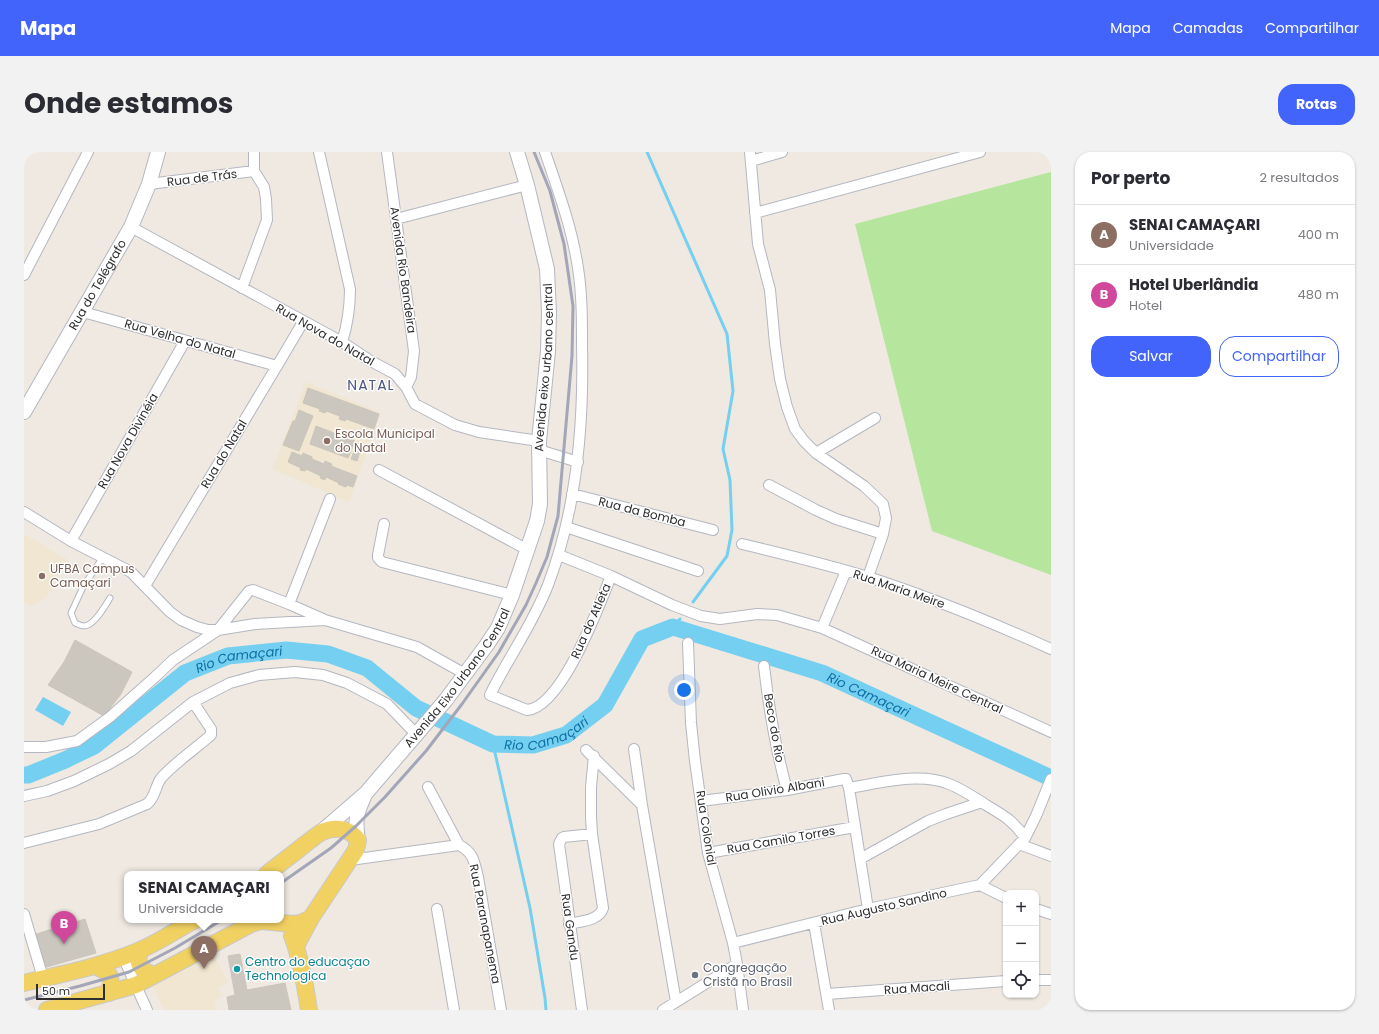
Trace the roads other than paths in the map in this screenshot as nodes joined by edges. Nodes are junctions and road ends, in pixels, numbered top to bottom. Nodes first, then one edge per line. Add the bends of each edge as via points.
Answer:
1 (88, 152) edge
2 (158, 152) edge
3 (254, 152) edge
4 (319, 152) edge
5 (388, 152) edge
6 (518, 152) edge
7 (545, 152) edge
8 (782, 152) edge
9 (980, 152) edge
10 (750, 156) edge
11 (254, 171) junction
12 (149, 184) junction
13 (528, 186) junction
14 (755, 213) junction
15 (396, 219) junction
16 (131, 227) junction
17 (24, 275) edge
18 (242, 288) junction
19 (83, 312) junction
20 (303, 322) junction
21 (185, 341) junction
22 (342, 342) junction
23 (277, 366) junction
24 (406, 387) junction
25 (24, 412) edge
26 (875, 418) dead end
27 (539, 445) junction
28 (816, 453) junction
29 (578, 462) junction
30 (379, 470) dead end
31 (769, 485) dead end
32 (572, 494) junction
33 (330, 499) dead end
34 (24, 512) edge
35 (384, 524) dead end
36 (566, 527) junction
37 (713, 530) dead end
38 (883, 534) junction
39 (72, 541) junction
40 (742, 544) dead end
41 (528, 550) junction
42 (559, 555) junction
43 (103, 557) junction
44 (698, 571) dead end
45 (846, 571) junction
46 (611, 576) junction
47 (868, 577) junction
48 (145, 586) junction
49 (512, 594) junction
50 (110, 598) dead end
51 (289, 604) junction
52 (325, 620) junction
53 (822, 628) junction
54 (218, 630) junction
55 (688, 643) dead end
56 (1051, 649) edge
57 (764, 666) dead end
58 (465, 674) junction
59 (193, 702) junction
60 (420, 732) junction
61 (1051, 732) edge
62 (24, 747) edge
63 (634, 749) dead end
64 (1050, 782) edge
65 (848, 784) junction
66 (428, 787) dead end
67 (787, 790) junction
68 (366, 793) junction
69 (24, 796) edge
70 (702, 802) junction
71 (982, 802) junction
72 (642, 805) junction
73 (855, 827) junction
74 (321, 832) junction
75 (592, 834) junction
76 (1022, 841) junction
77 (24, 844) edge
78 (459, 845) junction
79 (358, 852) junction
80 (708, 853) junction
81 (1051, 856) edge
82 (860, 859) junction
83 (271, 871) edge
84 (980, 885) junction
85 (1003, 896) edge
86 (437, 909) dead end
87 (868, 909) junction
88 (1039, 910) edge
89 (24, 914) edge
90 (1051, 914) edge
91 (311, 918) junction
92 (190, 923) edge
93 (254, 923) edge
94 (277, 923) joint
95 (814, 923) junction
96 (569, 924) junction
97 (733, 943) junction
98 (296, 946) junction
99 (140, 950) junction
100 (123, 957) junction
101 (737, 964) junction
102 (95, 966) junction
103 (154, 975) junction
104 (43, 978) junction
105 (1039, 980) edge
106 (1051, 980) edge
107 (1003, 981) edge
108 (24, 983) edge
109 (136, 985) junction
110 (110, 993) junction
111 (827, 994) junction
112 (676, 1002) junction
113 (47, 1010) edge
114 (147, 1010) edge
115 (309, 1010) edge
116 (454, 1010) edge
117 (501, 1010) edge
118 (582, 1010) edge
119 (663, 1010) edge
120 (743, 1010) edge
121 (829, 1010) edge

1 - 17 street
2 - 12 street, Rua do Telégrafo
3 - 11 street
4 - 22 street via 350,289 348,321
5 - 15 street, Avenida Rio Bandeira
6 - 13 street, Avenida eixo urbano central
7 - 29 street via 564,206 578,267 582,301 583,384
8 - 10 street
9 - 14 street
10 - 14 street
11 - 12 street, Rua de Trás
11 - 18 street via 264,187 267,220
12 - 16 street, Rua do Telégrafo
13 - 15 street
13 - 27 street, Avenida eixo urbano central via 548,283 548,351
14 - 28 street via 758,244 770,290 780,379 787,407 795,429
15 - 24 street, Avenida Rio Bandeira via 414,351 411,377
16 - 18 street, Rua Nova do Natal
16 - 19 street, Rua do Telégrafo
18 - 20 street, Rua Nova do Natal
19 - 21 street, Rua Velha do Natal
19 - 25 street, Rua do Telégrafo
20 - 22 street, Rua Nova do Natal
20 - 23 street, Rua do Natal
21 - 23 street, Rua Velha do Natal
21 - 39 street, Rua Nova Divinéia
22 - 24 street, Rua Nova do Natal via 395,374
23 - 48 street, Rua do Natal
24 - 27 street, Rua Nova do Natal via 415,404 455,425
26 - 28 street
27 - 29 street, Rua Nova do Natal
27 - 41 street, Avenida eixo urbano central via 540,504
28 - 38 street via 864,486 884,504 886,518
29 - 32 street
30 - 41 street
31 - 38 street via 836,519
32 - 36 street
32 - 37 street, Rua da Bomba
33 - 51 street
34 - 39 street
35 - 49 street via 378,555 382,562
36 - 42 street
36 - 44 street
38 - 47 street
39 - 43 street
40 - 45 street, Rua Maria Meire
41 - 49 street, Avenida Eixo Urbano Central
42 - 46 street, Rua do Atleta
42 - 46 street, Rua do Atleta via 537,610 490,695 527,710 545,701 558,686 577,655
43 - 48 street via 131,572
43 - 50 lane via 83,587 71,613 75,622 83,626 89,625
45 - 47 street, Rua Maria Meire
45 - 53 street
46 - 53 street, Rua Maria Meire Central via 701,616 720,619 757,614 777,616
47 - 56 street, Rua Maria Meire via 968,613
48 - 54 street via 181,620 197,627
49 - 58 street, Avenida Eixo Urbano Central via 498,628
51 - 52 street
51 - 54 street via 250,590
52 - 54 street via 255,624
52 - 58 street via 417,647
53 - 61 street, Rua Maria Meire Central
54 - 62 street via 173,660 110,717 77,741 46,747
55 - 70 street, Rua Colonial via 691,722
57 - 67 street, Beco do Rio via 774,736
58 - 60 street, Avenida Eixo Urbano Central
59 - 60 street via 230,683 259,675 295,672 322,675 346,683 387,704
59 - 69 street via 131,751 110,764 48,791
59 - 77 street via 211,729 211,735 161,778 150,802 99,824
60 - 68 street, Avenida Eixo Urbano Central
63 - 72 street
64 - 76 street
65 - 67 street, Rua Olivio Albani via 844,779
65 - 71 street, Rua Olivio Albani via 933,780 954,786
65 - 73 street
66 - 78 street, Rua Paranapanema
67 - 70 street, Rua Olivio Albani
68 - 74 street, Avenida Eixo Urbano Central
68 - 79 street, Avenida Eixo Urbano Central via 356,818
70 - 80 street, Rua Colonial
71 - 76 street, Rua Olivio Albani via 1011,821 1018,828
71 - 82 street via 928,821
72 - 75 street via 590,753
72 - 112 street
73 - 80 street, Rua Camilo Torres
73 - 82 street
74 - 79 main road, Avenida Eixo Urbano Central via 334,828 350,831 354,834
74 - 83 main road, Avenida Eixo Urbano Central
75 - 96 street via 602,912 593,919
75 - 96 street, Rua Gandu via 564,837 559,844
76 - 81 street
76 - 84 street
78 - 79 street
78 - 117 street, Rua Paranapanema via 468,850 478,877
79 - 91 main road
80 - 97 street, Rua Colonial
82 - 87 street
84 - 85 street
84 - 87 street, Rua Augusto Sandino
86 - 116 street
87 - 95 street, Rua Augusto Sandino
88 - 90 street
89 - 104 street
91 - 94 main road via 301,923
91 - 98 main road
92 - 99 main road
93 - 103 main road
94 - 98 main road via 290,932
95 - 97 street, Rua Augusto Sandino
95 - 111 street
96 - 118 street, Rua Gandu
97 - 101 street, Rua Colonial
98 - 115 main road
99 - 100 main road
99 - 103 main road via 140,967
100 - 102 main road
100 - 109 street
101 - 112 street
101 - 120 street, Rua Colonial
102 - 104 main road
102 - 110 main road via 109,974
103 - 109 main road
104 - 108 main road
105 - 106 street
107 - 111 street, Rua Macali
109 - 110 main road
109 - 114 street
110 - 113 main road
111 - 121 street
112 - 119 street

